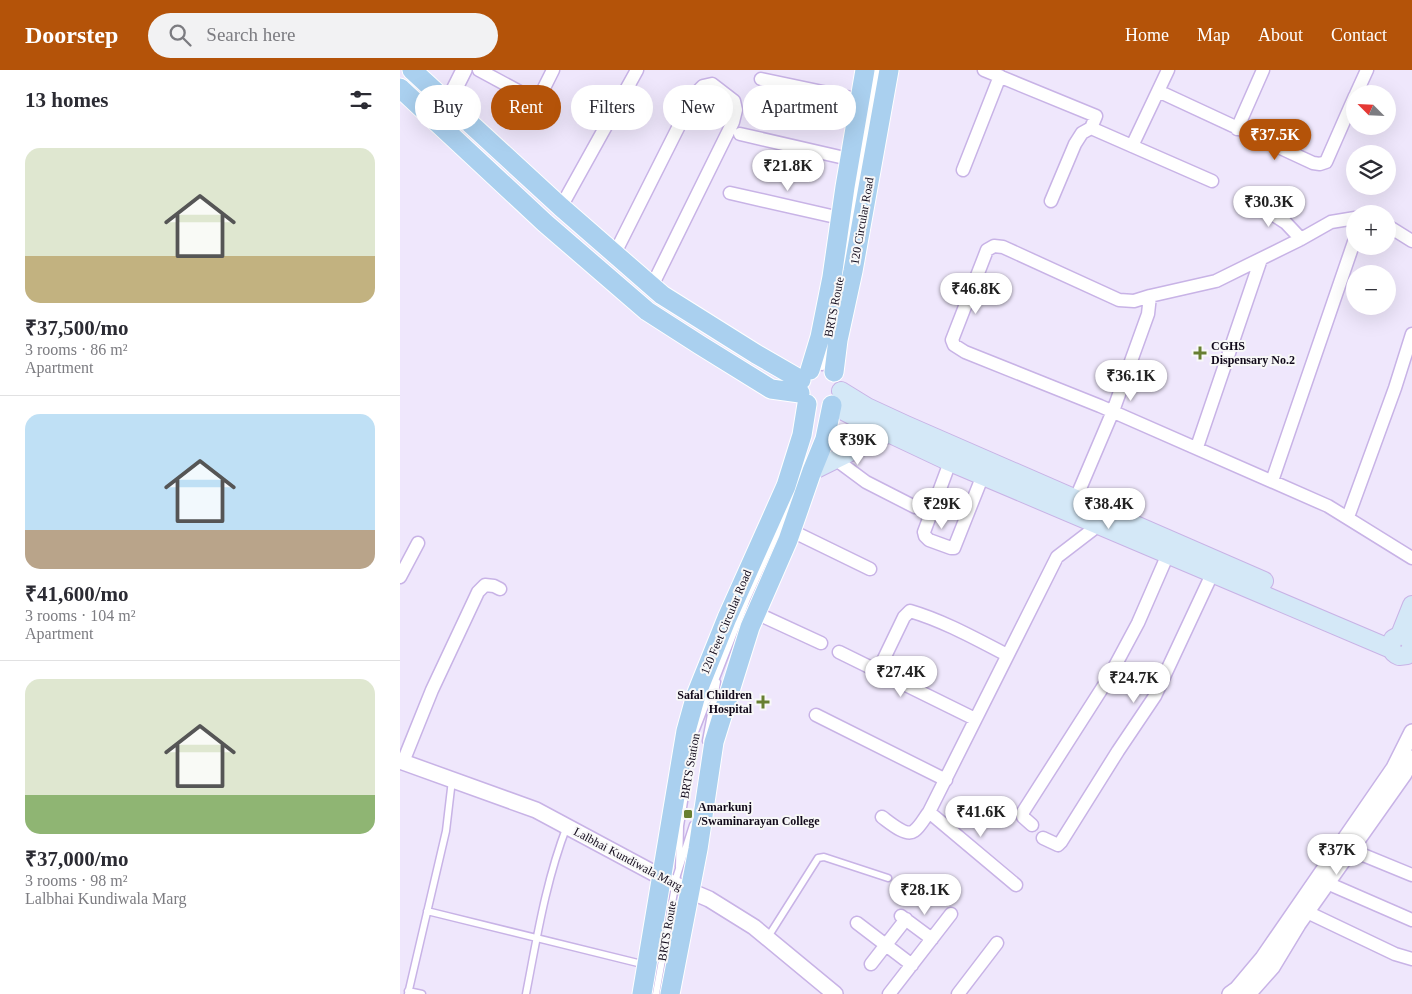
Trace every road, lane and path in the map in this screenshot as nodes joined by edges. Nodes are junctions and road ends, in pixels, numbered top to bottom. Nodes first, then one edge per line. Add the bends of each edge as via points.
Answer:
1 (412, 70) edge
2 (464, 70) edge
3 (479, 70) edge
4 (553, 70) edge
5 (637, 70) edge
6 (865, 70) edge
7 (876, 70) edge
8 (889, 70) edge
9 (984, 70) edge
10 (1168, 70) edge
11 (1263, 70) edge
12 (1367, 70) edge
13 (1000, 76) junction
14 (761, 79) dead end
15 (427, 85) edge
16 (456, 85) edge
17 (1360, 85) edge
18 (400, 88) edge
19 (1158, 91) junction
20 (861, 100) junction
21 (1346, 117) edge
22 (1091, 128) junction
23 (1237, 129) junction
24 (476, 130) edge
25 (740, 134) dead end
26 (1132, 146) junction
27 (849, 159) junction
28 (963, 170) dead end
29 (1212, 181) dead end
30 (730, 193) dead end
31 (1251, 200) dead end
32 (1050, 201) dead end
33 (561, 207) junction
34 (840, 218) junction
35 (1346, 220) edge
36 (1396, 231) edge
37 (1301, 239) junction
38 (1412, 241) edge
39 (615, 253) junction
40 (1350, 255) edge
41 (844, 256) dead end
42 (1261, 259) junction
43 (652, 286) junction
44 (1150, 296) junction
45 (1412, 334) edge
46 (827, 340) dead end
47 (812, 381) junction
48 (837, 398) junction
49 (1113, 411) junction
50 (889, 433) junction
51 (1197, 447) junction
52 (834, 459) junction
53 (950, 462) junction
54 (812, 470) junction
55 (983, 475) junction
56 (1272, 481) junction
57 (797, 488) dead end
58 (1076, 498) junction
59 (915, 507) dead end
60 (1348, 517) junction
61 (1100, 524) junction
62 (792, 531) junction
63 (418, 543) dead end
64 (1168, 554) junction
65 (1412, 558) edge
66 (870, 569) dead end
67 (1213, 572) junction
68 (400, 577) edge
69 (500, 589) dead end
70 (1412, 605) edge
71 (756, 613) junction
72 (821, 643) dead end
73 (1406, 647) edge
74 (839, 652) dead end
75 (1007, 655) junction
76 (720, 665) junction
77 (878, 671) junction
78 (816, 715) dead end
79 (975, 719) junction
80 (1412, 732) edge
81 (694, 735) dead end
82 (705, 748) dead end
83 (1412, 758) edge
84 (402, 762) edge
85 (1399, 771) junction
86 (452, 778) junction
87 (946, 780) junction
88 (687, 781) dead end
89 (929, 812) junction
90 (694, 816) dead end
91 (882, 817) dead end
92 (1032, 824) dead end
93 (567, 826) junction
94 (1043, 838) dead end
95 (1351, 850) junction
96 (679, 867) junction
97 (1412, 875) edge
98 (888, 878) dead end
99 (1327, 883) junction
100 (676, 885) junction
101 (1016, 885) dead end
102 (427, 911) junction
103 (951, 914) dead end
104 (1298, 918) junction
105 (1412, 920) edge
106 (857, 923) dead end
107 (537, 938) junction
108 (767, 938) junction
109 (932, 938) junction
110 (998, 943) dead end
111 (886, 945) junction
112 (1412, 959) edge
113 (871, 964) dead end
114 (647, 965) junction
115 (912, 965) junction
116 (408, 992) edge
117 (422, 994) edge
118 (526, 994) edge
119 (642, 994) edge
120 (656, 994) edge
121 (670, 994) edge
122 (835, 994) edge
123 (889, 994) edge
124 (958, 994) edge
125 (1230, 994) edge
126 (1248, 994) edge

1 - 15 main road
2 - 16 street
3 - 4 street via 538,100
5 - 33 street
6 - 20 main road, 120 Circular Road
7 - 41 lane
8 - 47 main road, 120 Circular Road via 838,340
9 - 13 street
10 - 19 street
11 - 23 street
12 - 17 street
13 - 22 street via 1096,116
13 - 28 street
14 - 20 street
18 - 47 main road via 544,223 647,311 771,389
19 - 23 street
19 - 26 street
20 - 27 main road, 120 Circular Road
21 - 23 street via 1326,162 1320,164
22 - 26 street
22 - 32 street via 1082,133 1074,144
24 - 33 main road
25 - 27 street
26 - 29 street
27 - 34 main road, 120 Circular Road
30 - 34 street
31 - 37 street via 1286,223
33 - 39 main road
34 - 47 main road, 120 Circular Road
35 - 37 street via 1331,222
36 - 38 street
37 - 42 street
39 - 43 main road
39 - 43 street via 695,94 703,86 712,84 734,101 733,122
40 - 56 street
42 - 44 street via 1216,280
42 - 51 street
43 - 47 main road via 756,354
44 - 49 street via 1148,314
44 - 49 street via 1134,302 1119,300 994,246 987,250 952,340 965,352
45 - 60 street
46 - 47 lane, BRTS Route
47 - 48 main road via 840,384
47 - 48 main road via 820,409
47 - 100 main road, 120 Feet Circular Road via 802,435 786,486 726,618 696,695 686,731 668,843
48 - 50 main road
48 - 54 main road, 120 Feet Circular Road
48 - 58 main road via 867,407
49 - 51 street
49 - 58 street
50 - 52 main road
50 - 53 main road
51 - 56 street
52 - 54 main road
52 - 59 street via 866,482
53 - 55 main road
53 - 55 street via 924,532 929,540 954,548
54 - 62 main road, 120 Feet Circular Road
55 - 61 main road
56 - 60 street
57 - 76 lane
58 - 73 main road
60 - 65 street
61 - 64 main road
61 - 75 street via 1057,557
62 - 66 street
62 - 71 main road, 120 Feet Circular Road
63 - 68 street
64 - 67 main road
64 - 92 street via 1138,623 1108,679 1023,812 1022,817
67 - 73 main road
67 - 94 street via 1155,696 1061,842 1058,845
69 - 84 street via 485,585 478,592
70 - 73 main road
71 - 72 street
71 - 100 main road, 120 Feet Circular Road via 731,683
74 - 77 street
75 - 77 street via 910,611
75 - 79 street
76 - 81 lane, BRTS Station
76 - 82 lane, BRTS Station
77 - 79 street
78 - 87 street
79 - 87 street
80 - 85 street
83 - 85 street
84 - 86 street, Lalbhai Kundiwala Marg
85 - 95 street
85 - 104 street
86 - 93 street, Lalbhai Kundiwala Marg via 536,810
86 - 102 lane via 446,830
87 - 89 street
88 - 96 lane, BRTS Station via 680,826
89 - 91 street via 915,831 910,832
89 - 101 street
90 - 96 lane, BRTS Station
93 - 100 street, Lalbhai Kundiwala Marg
93 - 107 lane via 556,856
95 - 97 street
95 - 99 street
96 - 100 lane, BRTS Route
98 - 108 lane via 824,857 818,858
99 - 104 street
99 - 105 street
100 - 108 street, Lalbhai Kundiwala Marg via 709,899
100 - 114 main road, 120 Feet Circular Road
100 - 120 lane, BRTS Route
100 - 121 main road, 120 Feet Circular Road
102 - 107 lane
102 - 116 lane
103 - 109 street
104 - 112 street
104 - 125 street
104 - 126 street via 1272,967
106 - 111 street
107 - 114 lane
107 - 118 lane
108 - 122 street, Lalbhai Kundiwala Marg
109 - 111 street via 903,917
109 - 115 street
110 - 124 street
111 - 113 street
111 - 115 street
114 - 119 main road, 120 Feet Circular Road
115 - 123 street
116 - 117 lane

